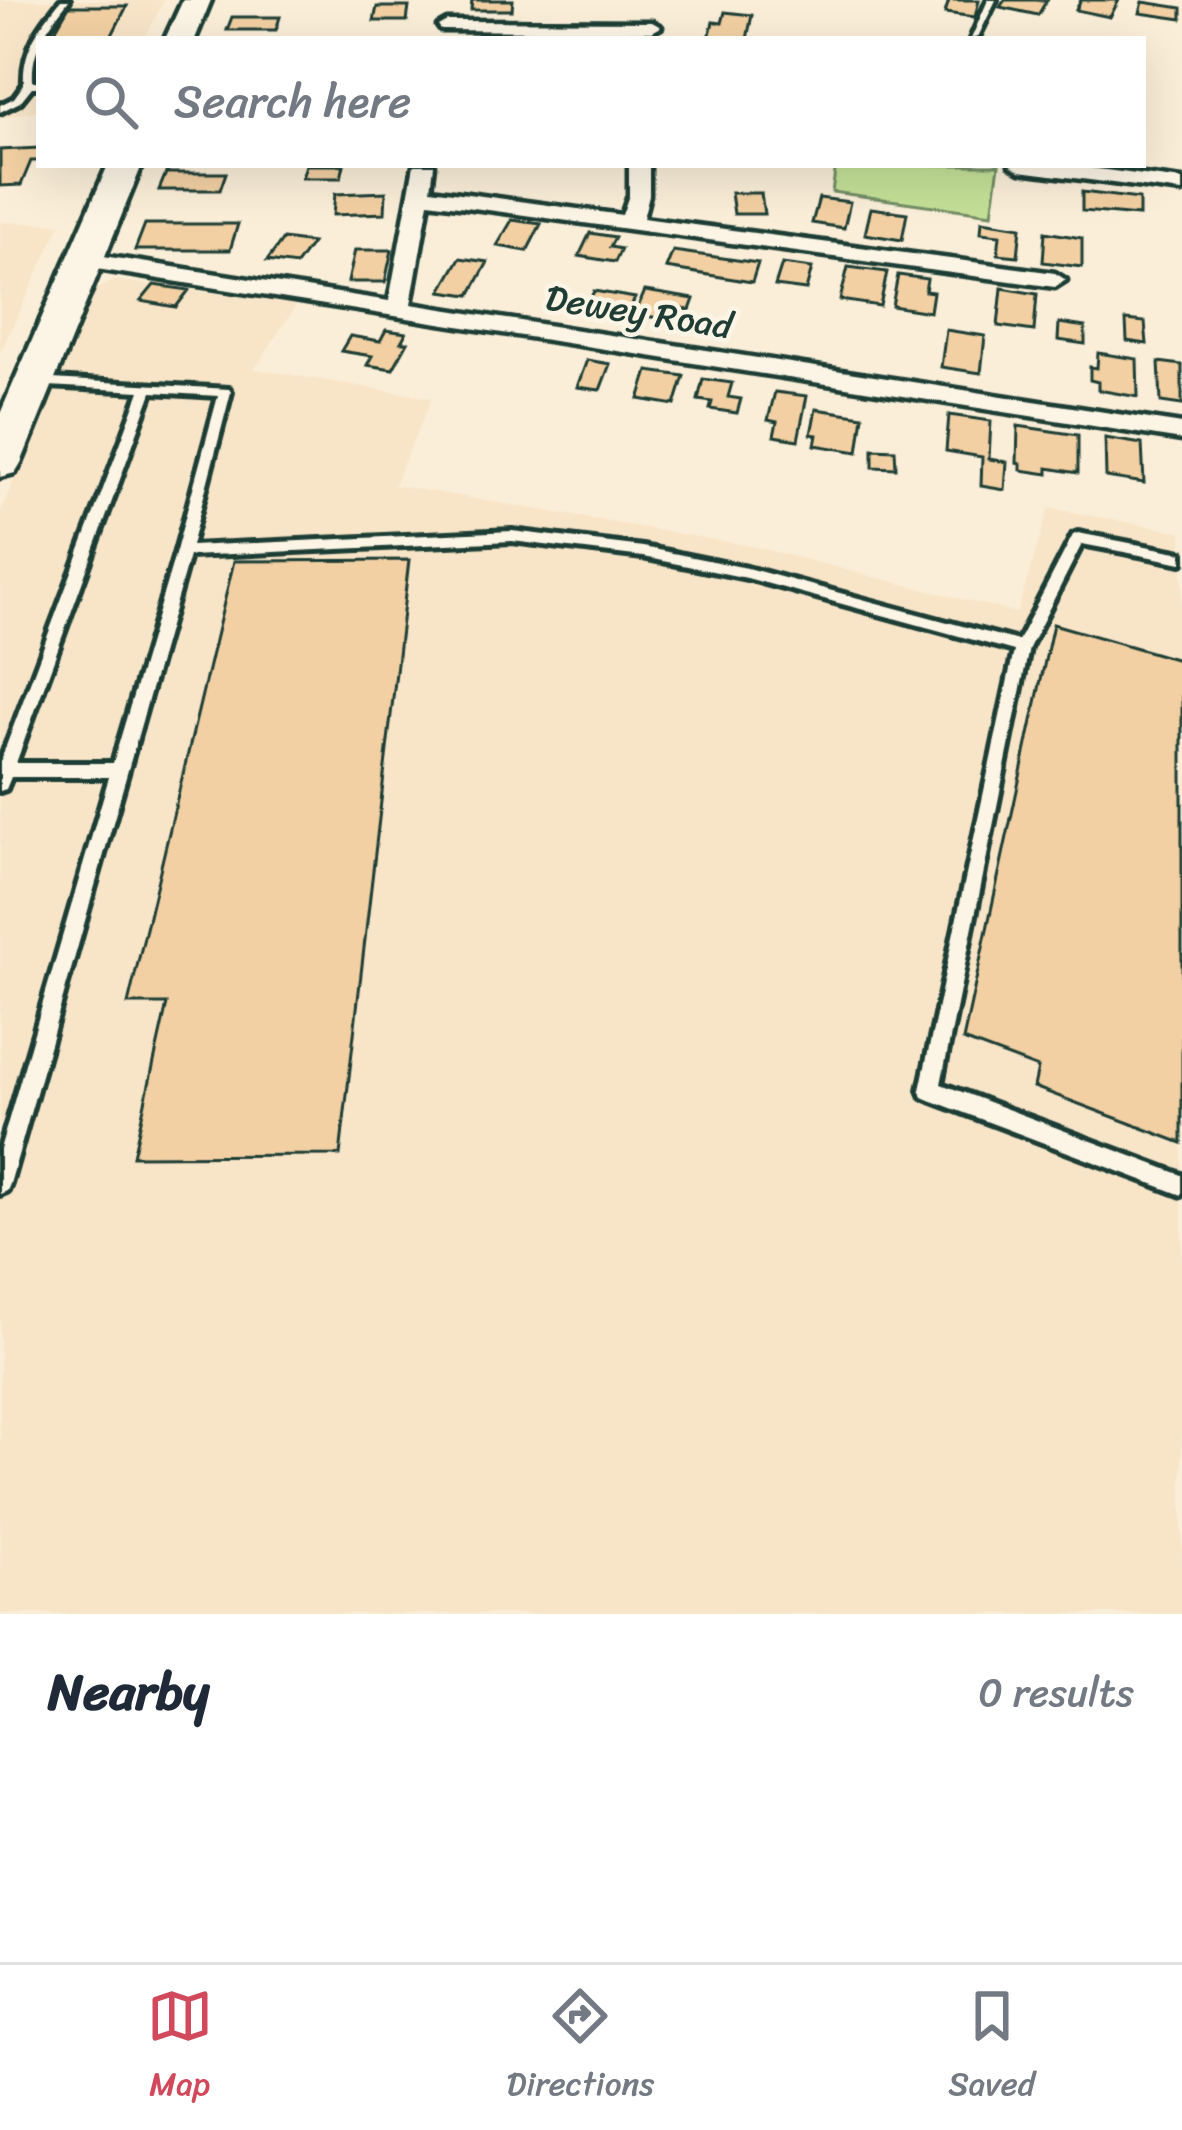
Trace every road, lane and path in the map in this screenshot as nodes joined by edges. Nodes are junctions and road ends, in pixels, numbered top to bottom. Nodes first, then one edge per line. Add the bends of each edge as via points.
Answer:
1 (65, 0) edge
2 (197, 0) edge
3 (450, 0) edge
4 (992, 0) edge
5 (652, 27) dead end
6 (622, 32) edge
7 (446, 33) edge
8 (38, 36) edge
9 (181, 36) edge
10 (974, 36) edge
11 (36, 39) edge
12 (34, 84) edge
13 (0, 109) edge
14 (124, 168) edge
15 (423, 168) edge
16 (640, 168) edge
17 (1043, 168) edge
18 (1182, 186) edge
19 (419, 194) junction
20 (631, 221) junction
21 (85, 260) junction
22 (1055, 280) dead end
23 (397, 310) junction
24 (34, 382) junction
25 (147, 388) junction
26 (1182, 432) edge
27 (0, 463) edge
28 (183, 551) junction
29 (1182, 558) edge
30 (1022, 648) junction
31 (119, 770) junction
32 (2, 774) edge
33 (0, 1184) edge
34 (1182, 1185) edge

1 - 8 lane
2 - 9 main road
3 - 7 street
4 - 10 lane
5 - 6 street
6 - 7 street
11 - 12 lane via 26,64
12 - 13 lane
14 - 21 main road
15 - 19 street
16 - 20 street
17 - 18 street
19 - 20 street
19 - 23 street
20 - 22 street
21 - 23 street, Dewey Road
21 - 24 main road
23 - 26 street, Dewey Road
24 - 25 lane
24 - 27 main road
25 - 28 lane via 226,392
25 - 32 lane
28 - 30 lane via 512,536 747,573
28 - 31 lane
29 - 30 lane via 1078,538
30 - 34 lane via 930,1090
31 - 32 lane
31 - 33 lane

